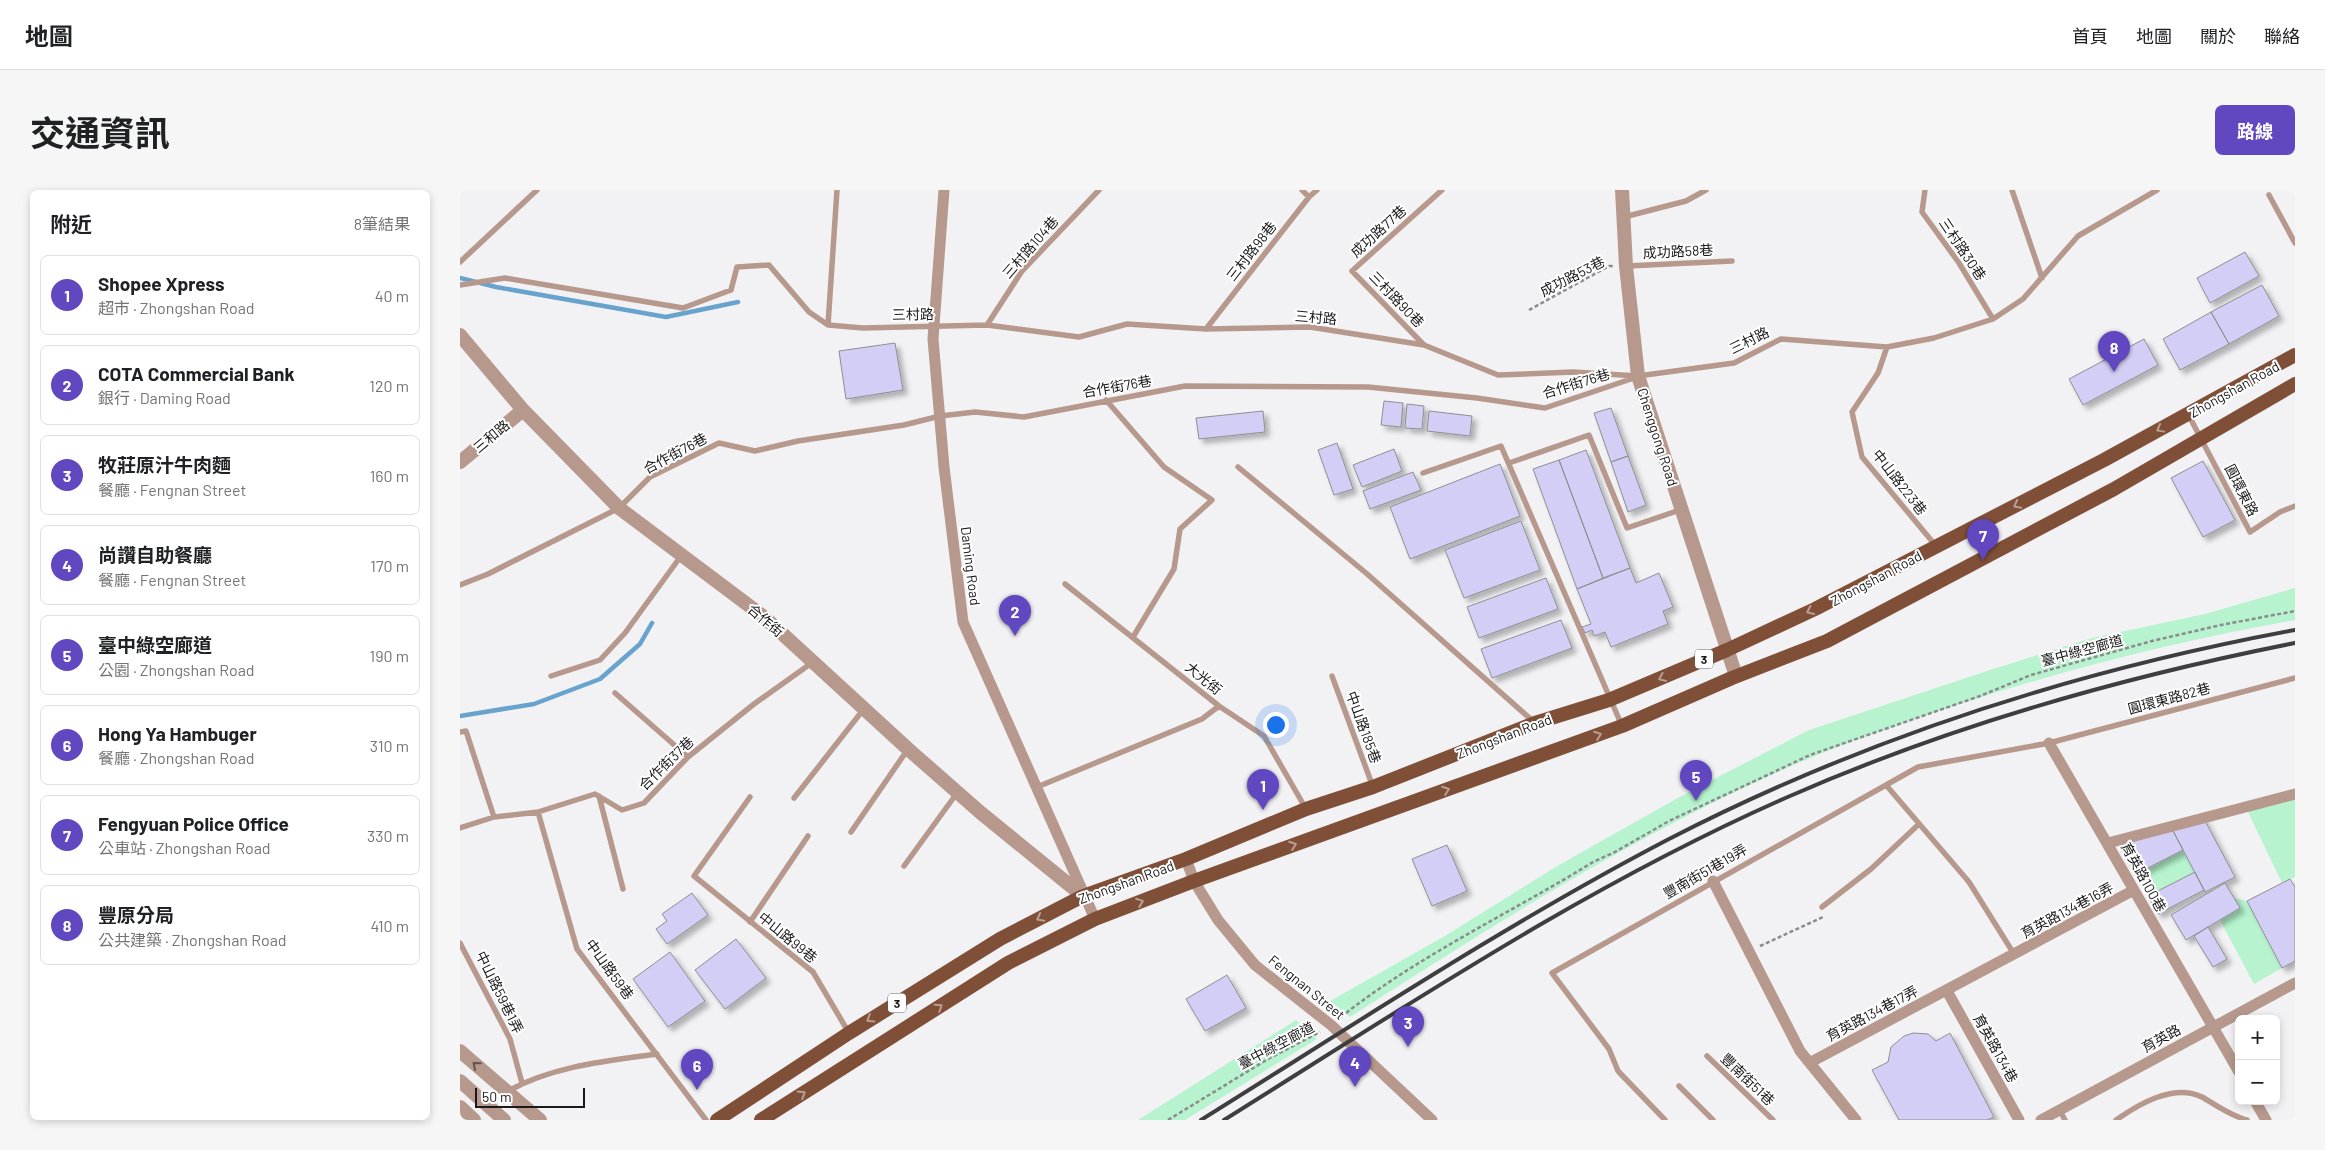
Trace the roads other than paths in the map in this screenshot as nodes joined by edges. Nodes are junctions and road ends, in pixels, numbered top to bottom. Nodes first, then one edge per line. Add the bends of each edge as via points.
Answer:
1 (537, 190) edge
2 (837, 190) edge
3 (944, 190) edge
4 (1099, 190) edge
5 (1302, 190) edge
6 (1317, 190) edge
7 (1442, 190) edge
8 (1622, 190) edge
9 (1706, 190) edge
10 (1925, 190) edge
11 (2012, 190) edge
12 (2157, 190) edge
13 (2269, 195) dead end
14 (1309, 197) junction
15 (1622, 217) junction
16 (2295, 243) edge
17 (1732, 261) dead end
18 (460, 262) edge
19 (1626, 266) junction
20 (1352, 271) joint
21 (2042, 278) junction
22 (460, 285) edge
23 (1993, 319) junction
24 (828, 325) junction
25 (986, 325) junction
26 (934, 327) junction
27 (1206, 329) junction
28 (460, 335) edge
29 (1424, 345) junction
30 (1886, 347) junction
31 (2295, 355) edge
32 (1638, 376) junction
33 (2295, 384) edge
34 (1106, 400) junction
35 (523, 410) junction
36 (2188, 414) junction
37 (940, 416) junction
38 (2202, 438) junction
39 (460, 462) edge
40 (1509, 463) junction
41 (1238, 468) dead end
42 (1423, 473) dead end
43 (2295, 506) edge
44 (619, 508) junction
45 (1682, 509) junction
46 (1936, 546) junction
47 (683, 554) junction
48 (1065, 584) dead end
49 (460, 585) edge
50 (1133, 638) junction
51 (1727, 650) junction
52 (814, 661) junction
53 (552, 676) dead end
54 (1332, 676) dead end
55 (1736, 676) junction
56 (2295, 678) edge
57 (615, 693) dead end
58 (1609, 700) junction
59 (1219, 706) junction
60 (863, 710) junction
61 (1535, 723) junction
62 (1622, 726) junction
63 (463, 731) edge
64 (2049, 743) junction
65 (908, 749) junction
66 (688, 757) junction
67 (1886, 785) junction
68 (1373, 786) junction
69 (1037, 787) junction
70 (958, 791) junction
71 (2295, 794) edge
72 (599, 796) junction
73 (750, 797) dead end
74 (794, 798) dead end
75 (1306, 809) junction
76 (538, 812) junction
77 (494, 818) junction
78 (1919, 824) junction
79 (460, 828) edge
80 (851, 832) dead end
81 (808, 836) dead end
82 (2108, 843) junction
83 (1186, 859) junction
84 (904, 866) dead end
85 (1194, 881) junction
86 (1713, 881) junction
87 (623, 889) dead end
88 (2134, 890) junction
89 (1083, 896) junction
90 (1822, 907) road end
91 (1095, 920) junction
92 (750, 922) junction
93 (460, 943) edge
94 (2014, 955) junction
95 (2295, 983) edge
96 (1946, 991) junction
97 (2213, 1026) junction
98 (849, 1033) junction
99 (460, 1052) edge
100 (656, 1054) junction
101 (1707, 1056) dead end
102 (1811, 1062) junction
103 (2235, 1065) edge
104 (460, 1081) edge
105 (522, 1083) junction
106 (1679, 1086) dead end
107 (508, 1091) junction
108 (2257, 1105) edge
109 (460, 1107) edge
110 (2062, 1115) edge
111 (474, 1120) edge
112 (504, 1120) edge
113 (540, 1120) edge
114 (706, 1120) edge
115 (717, 1120) edge
116 (761, 1120) edge
117 (1432, 1120) edge
118 (1664, 1120) edge
119 (1712, 1120) edge
120 (1773, 1120) edge
121 (1856, 1120) edge
122 (2020, 1120) edge
123 (2041, 1120) edge
124 (2116, 1120) edge
125 (2247, 1120) edge
126 (2266, 1120) edge

1 - 18 lane
2 - 24 lane
3 - 26 street, Daming Road
4 - 25 lane, 三村路104巷 via 1022,271
5 - 14 lane
6 - 14 lane, 三村路98巷
7 - 20 lane, 成功路77巷
8 - 15 street, Chenggong Road
9 - 15 lane via 1686,200
10 - 23 lane, 三村路30巷 via 1922,212 1959,263
11 - 21 lane
12 - 21 lane, 三村路 via 2078,236
13 - 16 lane
14 - 27 lane, 三村路98巷
15 - 19 street, Chenggong Road
17 - 19 lane, 成功路58巷
19 - 32 street, Chenggong Road
20 - 29 lane, 三村路90巷
21 - 23 lane, 三村路 via 2023,299
22 - 24 lane via 505,278 683,308 731,290 737,268 769,265 810,312
23 - 30 lane, 三村路 via 1934,338
24 - 26 lane, 三村路
25 - 26 lane, 三村路
25 - 27 lane, 三村路 via 1079,337 1127,324
26 - 37 street, Daming Road
27 - 29 lane, 三村路 via 1310,327
28 - 35 street, 合作街
29 - 32 lane, 三村路 via 1498,375 1573,372
30 - 32 lane, 三村路 via 1781,339 1734,363
30 - 46 lane, 中山路223巷 via 1878,373 1852,412 1862,457
31 - 36 main road, Zhongshan Road / 3
32 - 34 lane, 合作街76巷 via 1545,408 1368,386 1186,386
32 - 45 street, Chenggong Road
33 - 38 main road, Zhongshan Road / 3
34 - 37 lane, 合作街76巷 via 1024,417 975,412
34 - 50 lane via 1164,467 1212,500 1180,529 1174,569
35 - 39 street, 三和路
35 - 44 street, 合作街
36 - 38 lane, 圓環東路
36 -> 46 main road, Zhongshan Road / 3
37 - 44 lane, 合作街76巷 via 755,451 719,443 650,478
37 - 69 street, Daming Road via 963,622
38 - 43 lane, 圓環東路 via 2250,532
38 - 55 main road, Zhongshan Road / 3 via 2114,489 1827,641
40 - 42 lane via 1502,446
40 - 45 lane via 1590,435 1626,528
40 - 58 lane
41 - 61 lane via 1366,573
44 - 47 street, 合作街
44 - 49 lane, 合作街76巷
45 - 51 street, Chenggong Road
46 -> 51 main road, Zhongshan Road / 3 via 1814,610
47 - 52 street, 合作街
47 - 53 lane via 625,633 600,660
48 - 50 lane, 大光街
50 - 59 lane, 大光街
51 - 55 street, Chenggong Road
51 -> 58 main road, Zhongshan Road / 3
52 - 60 street, 合作街
52 - 66 lane, 合作街37巷
54 - 68 lane, 中山路185巷
55 - 62 main road, Zhongshan Road / 3
56 - 64 lane, 圓環東路82巷
57 - 66 lane
58 - 61 main road, Zhongshan Road / 3
58 - 62 lane
59 - 69 lane via 1202,719
59 - 75 lane, 大光街 via 1264,736
60 - 65 street, 合作街
60 - 74 lane
61 - 68 main road, Zhongshan Road / 3
85 -> 62 main road, Zhongshan Road / 3
63 - 77 lane
64 - 67 lane, 豐南街51巷19弄 via 1918,767
64 - 82 street, 育英路100巷
65 - 70 street, 合作街
65 - 80 lane
66 - 72 lane, 合作街37巷 via 644,803 622,810
67 - 78 lane, 育英路134巷16弄
67 - 86 lane, 豐南街51巷19弄
68 - 75 main road, Zhongshan Road / 3
69 - 89 street, Daming Road
70 - 84 lane
70 - 89 street, 合作街
71 - 82 street
72 - 76 lane via 595,794
72 - 87 lane
73 - 92 lane, 中山路99巷 via 694,876
75 - 83 main road, Zhongshan Road / 3
76 - 77 lane
76 - 100 lane, 中山路59巷 via 577,949
77 - 79 lane
78 - 90 lane via 1871,869
78 - 94 lane, 育英路134巷16弄 via 1969,882
81 - 92 lane
82 - 88 street, 育英路100巷
83 - 85 street, Fengnan Street
83 - 89 main road, Zhongshan Road / 3
91 -> 85 main road, Zhongshan Road / 3
85 - 117 street, Fengnan Street via 1218,920 1255,965 1331,1026
86 - 102 street via 1800,1050
86 - 118 lane, 豐南街51巷19弄 via 1552,973 1609,1049 1618,1071
88 - 94 street, 育英路134巷16弄
88 - 97 street, 育英路100巷
89 - 91 street, Daming Road
89 -> 98 main road, Zhongshan Road / 3 via 1000,939
116 -> 91 main road, Zhongshan Road / 3 via 1008,963
92 - 98 lane, 中山路99巷 via 813,972
93 - 105 lane, 中山路59巷1弄 via 510,1039
94 - 96 street, 育英路134巷16弄
95 - 97 street, 育英路
96 - 102 street, 育英路134巷17弄
96 - 122 street, 育英路134巷
97 - 103 street, 育英路100巷
97 - 110 street, 育英路
98 - 115 main road, Zhongshan Road / 3
107 -> 99 street
100 - 105 lane via 588,1064
100 - 114 lane, 中山路59巷
101 - 120 lane, 豐南街51巷
102 - 121 street
104 - 112 street
105 - 107 lane
106 - 119 lane
107 - 113 street
108 - 126 street
109 - 111 street
110 - 123 street, 育英路
124 - 125 lane via 2154,1097 2191,1092

